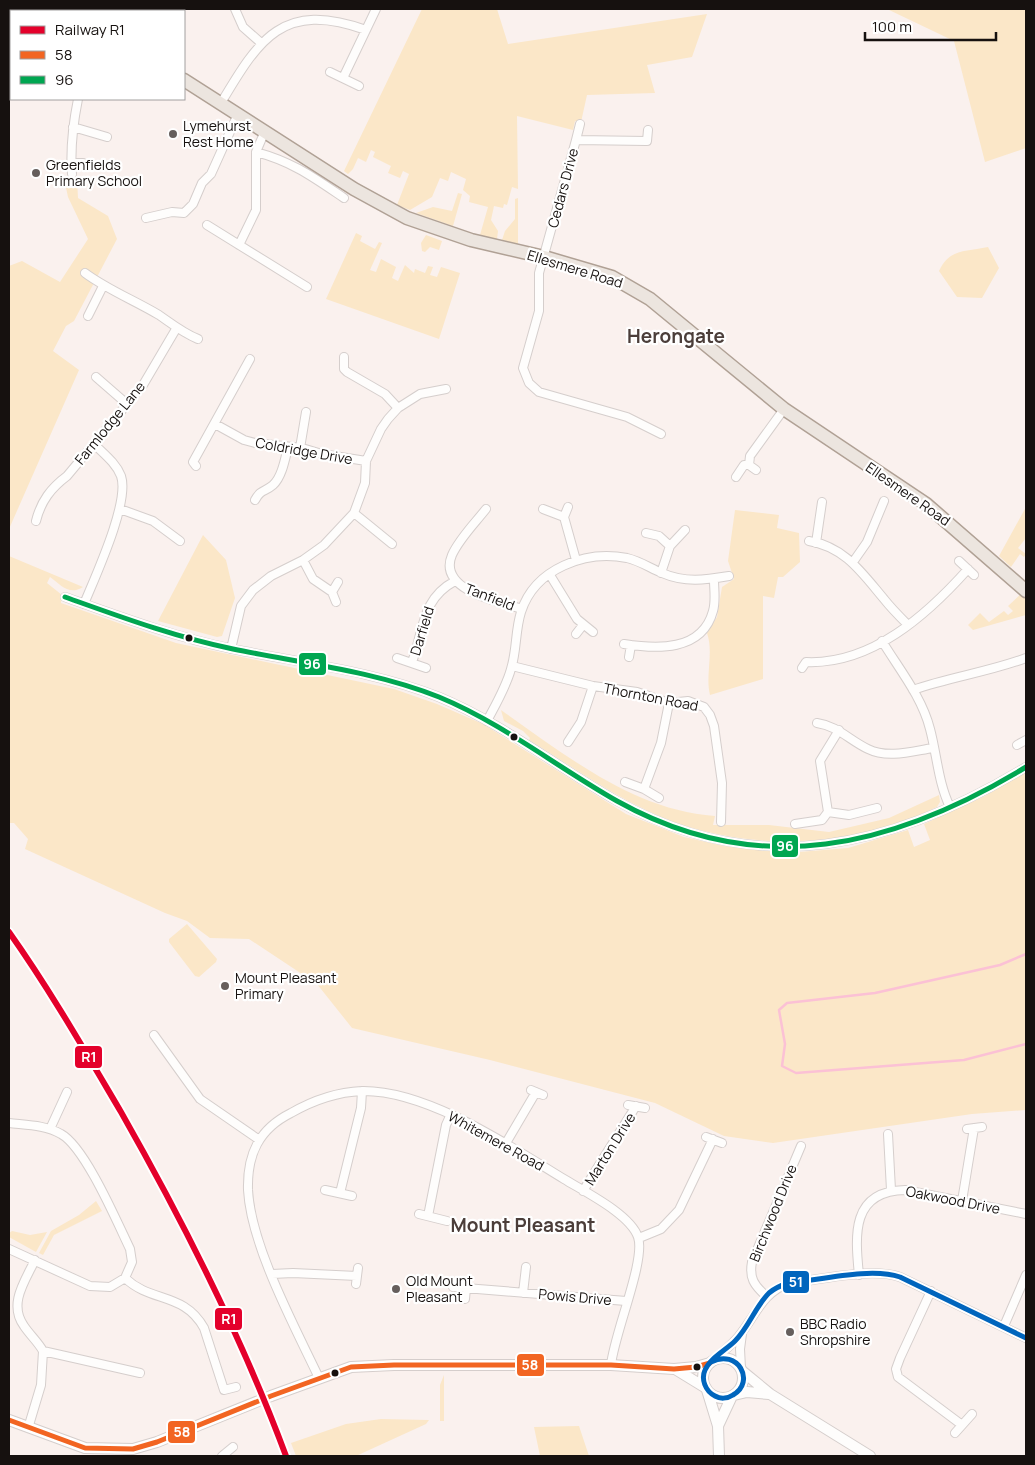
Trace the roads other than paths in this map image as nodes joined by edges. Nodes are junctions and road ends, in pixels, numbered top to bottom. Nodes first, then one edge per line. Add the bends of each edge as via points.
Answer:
1 (235, 9) edge
2 (376, 9) edge
3 (366, 30) junction
4 (260, 42) junction
5 (330, 72) dead end
6 (343, 78) junction
7 (185, 81) edge
8 (359, 86) dead end
9 (78, 100) edge
10 (221, 103) junction
11 (238, 114) junction
12 (580, 124) dead end
13 (73, 127) junction
14 (648, 130) dead end
15 (265, 131) junction
16 (576, 140) junction
17 (647, 141) junction
18 (97, 144) dead end
19 (647, 151) dead end
20 (256, 152) junction
21 (83, 162) dead end
22 (72, 164) junction
23 (72, 174) dead end
24 (344, 198) dead end
25 (146, 218) dead end
26 (206, 224) dead end
27 (238, 245) junction
28 (544, 257) junction
29 (85, 273) dead end
30 (103, 286) junction
31 (307, 287) dead end
32 (88, 316) dead end
33 (176, 329) junction
34 (198, 339) dead end
35 (344, 358) dead end
36 (250, 359) dead end
37 (96, 377) dead end
38 (439, 400) dead end
39 (127, 404) junction
40 (398, 408) junction
41 (784, 409) junction
42 (306, 412) dead end
43 (215, 424) junction
44 (661, 434) dead end
45 (94, 444) junction
46 (288, 447) junction
47 (300, 448) junction
48 (366, 461) junction
49 (749, 465) junction
50 (196, 466) dead end
51 (756, 470) dead end
52 (736, 476) dead end
53 (255, 483) dead end
54 (260, 491) junction
55 (254, 500) dead end
56 (822, 502) dead end
57 (568, 507) dead end
58 (892, 508) dead end
59 (120, 509) junction
60 (486, 509) dead end
61 (543, 509) dead end
62 (30, 511) dead end
63 (354, 513) junction
64 (564, 517) junction
65 (162, 529) junction
66 (685, 530) dead end
67 (646, 533) dead end
68 (158, 538) dead end
69 (180, 541) dead end
70 (387, 544) dead end
71 (670, 546) junction
72 (303, 560) junction
73 (576, 560) junction
74 (959, 561) dead end
75 (853, 562) junction
76 (661, 573) junction
77 (550, 575) junction
78 (729, 576) dead end
79 (714, 580) junction
80 (454, 581) junction
81 (338, 582) dead end
82 (332, 592) junction
83 (1026, 592) edge
84 (65, 597) dead end
85 (336, 602) dead end
86 (84, 604) junction
87 (522, 609) junction
88 (583, 625) junction
89 (908, 625) junction
90 (593, 632) dead end
91 (576, 634) dead end
92 (882, 641) junction
93 (231, 649) junction
94 (629, 657) dead end
95 (397, 658) dead end
96 (1026, 658) edge
97 (412, 662) junction
98 (512, 666) junction
99 (426, 668) dead end
100 (802, 668) dead end
101 (593, 686) junction
102 (913, 690) junction
103 (669, 703) junction
104 (487, 721) junction
105 (817, 723) dead end
106 (839, 730) junction
107 (1026, 740) edge
108 (568, 742) dead end
109 (1017, 745) dead end
110 (933, 748) junction
111 (1026, 766) edge
112 (625, 782) dead end
113 (644, 788) junction
114 (659, 798) dead end
115 (950, 807) junction
116 (877, 808) dead end
117 (828, 812) junction
118 (721, 822) dead end
119 (795, 824) dead end
120 (154, 1034) dead end
121 (67, 1092) dead end
122 (362, 1092) junction
123 (536, 1092) dead end
124 (645, 1108) dead end
125 (451, 1114) junction
126 (9, 1123) edge
127 (975, 1128) dead end
128 (50, 1129) junction
129 (888, 1134) dead end
130 (258, 1139) junction
131 (722, 1142) dead end
132 (506, 1143) junction
133 (888, 1145) junction
134 (800, 1146) dead end
135 (880, 1146) dead end
136 (787, 1152) dead end
137 (796, 1156) junction
138 (324, 1190) dead end
139 (891, 1190) junction
140 (583, 1191) junction
141 (340, 1193) junction
142 (352, 1196) dead end
143 (962, 1201) junction
144 (419, 1214) dead end
145 (1026, 1214) edge
146 (428, 1216) junction
147 (447, 1220) dead end
148 (638, 1238) junction
149 (9, 1249) edge
150 (36, 1260) junction
151 (526, 1267) dead end
152 (272, 1274) junction
153 (858, 1275) junction
154 (1026, 1275) edge
155 (357, 1276) dead end
156 (125, 1278) junction
157 (453, 1287) dead end
158 (466, 1288) junction
159 (931, 1291) junction
160 (523, 1293) junction
161 (766, 1296) junction
162 (465, 1300) dead end
163 (626, 1301) junction
164 (1004, 1326) junction
165 (743, 1332) junction
166 (1026, 1338) edge
167 (44, 1351) junction
168 (710, 1362) junction
169 (611, 1365) junction
170 (674, 1369) junction
171 (742, 1369) junction
172 (140, 1373) dead end
173 (319, 1378) junction
174 (236, 1387) dead end
175 (706, 1389) junction
176 (770, 1394) junction
177 (733, 1395) junction
178 (972, 1414) dead end
179 (9, 1420) edge
180 (29, 1425) junction
181 (962, 1425) junction
182 (718, 1426) junction
183 (955, 1433) dead end
184 (233, 1447) dead end
185 (222, 1456) edge
186 (719, 1456) edge
187 (870, 1456) edge

1 - 4 street via 243,26
2 - 3 street
3 - 4 street via 340,20 306,18 288,22
3 - 6 street
4 - 10 street
5 - 6 street
6 - 8 street
7 - 10 main road, Ellesmere Road
9 - 13 street
10 - 11 main road, Ellesmere Road
11 - 15 main road, Ellesmere Road
11 - 25 street via 226,145 193,204 184,213 172,212
12 - 16 street
13 - 18 street via 103,136
13 - 22 street
14 - 17 street
15 - 20 street
15 - 28 main road, Ellesmere Road via 407,218 471,240
16 - 17 street, Cedars Drive
16 - 28 street, Cedars Drive
17 - 19 street
20 - 24 street via 285,160
20 - 27 street via 256,210
21 - 22 street
22 - 23 street
26 - 27 street
27 - 31 street
28 - 41 main road, Ellesmere Road via 629,285
28 - 44 street, Cedars Drive via 539,273 539,311 523,368 525,376 539,392 627,417
29 - 30 street
30 - 32 street
30 - 33 street via 160,316
33 - 34 street
33 - 39 street, Farmlodge Lane via 143,385
35 - 40 street via 341,370 385,394
36 - 43 street
37 - 39 street
38 - 40 street via 442,390 420,394
39 - 45 street, Farmlodge Lane
40 - 48 street via 380,429
41 - 49 street via 750,456
41 - 83 main road, Ellesmere Road via 926,504
42 - 47 street
43 - 46 street, Coldridge Drive via 244,440
43 - 50 street via 194,462
45 - 59 street via 117,467 122,477
45 - 62 street, Farmlodge Lane via 67,476 52,487 37,517
46 - 47 street, Coldridge Drive
46 - 54 street via 278,479 271,487
47 - 48 street, Coldridge Drive
48 - 63 street via 365,483
49 - 51 street
49 - 52 street via 744,465
53 - 54 street
54 - 55 street
56 - 75 street via 812,542 840,552
57 - 64 street
58 - 75 street via 883,503 862,552
59 - 65 street via 153,521
59 - 86 street
60 - 80 street, Tanfield via 450,558
61 - 64 street
63 - 70 street via 375,528
63 - 72 street via 335,535
64 - 73 street
65 - 68 street
65 - 69 street
66 - 71 street
67 - 71 street via 659,536
71 - 76 street
72 - 82 street via 313,579
72 - 93 street via 271,576 241,606
73 - 76 street via 601,555 619,557 642,562
73 - 77 street
74 - 89 street via 971,572
75 - 89 street
76 - 79 street via 679,579
77 - 87 street via 534,589
77 - 88 street
78 - 79 street
79 - 94 street via 713,612 698,634 688,641 665,648 628,644
80 - 87 street, Tanfield via 463,588
80 - 97 street, Darfield via 441,589 430,602
81 - 82 street
82 - 85 street
84 - 86 street
86 - 93 street via 162,631
87 - 98 street
88 - 90 street
88 - 91 street
89 - 92 street
92 - 100 street via 858,654 806,662
92 - 102 street
93 - 104 street via 396,682
95 - 97 street, Darfield
96 - 102 street
97 - 99 street, Darfield
98 - 101 street, Thornton Road
98 - 104 street
101 - 103 street, Thornton Road via 637,692
101 - 108 street via 583,717
102 - 110 street via 930,728
103 - 113 street via 661,743
103 - 118 street, Thornton Road via 694,702 710,714 722,783
104 - 115 street via 643,814 673,828 730,842 775,847 832,843 887,832
105 - 106 street
106 - 110 street via 877,752 893,754
106 - 117 street via 820,761
107 - 109 street
110 - 115 street via 940,783
111 - 115 street
112 - 113 street
113 - 114 street
116 - 117 street via 849,815
117 - 119 street via 822,820
120 - 130 street via 200,1099
121 - 128 street
122 - 125 street, Whitemere Road via 402,1098
122 - 130 street, Whitemere Road via 333,1096 299,1109 282,1117
122 - 141 street
123 - 132 street
124 - 140 street, Marton Drive via 632,1106
125 - 132 street, Whitemere Road
125 - 146 street
126 - 128 street
127 - 143 street
128 - 156 street via 77,1147 125,1238 132,1256 130,1271
129 - 133 street
130 - 152 street via 248,1174 248,1192 253,1218
131 - 148 street via 710,1138 679,1210 661,1229
132 - 140 street, Whitemere Road
133 - 135 street
133 - 139 street
134 - 137 street, Birchwood Drive
136 - 137 street, Birchwood Drive
137 - 161 street, Birchwood Drive via 752,1262 750,1274 753,1283
138 - 141 street
139 - 143 street, Oakwood Drive
139 - 153 street, Oakwood Drive via 869,1203 857,1223
140 - 148 street, Whitemere Road via 629,1223
141 - 142 street
143 - 145 street, Oakwood Drive
144 - 146 street
146 - 147 street
148 - 163 street via 641,1248 639,1260
149 - 150 street
150 - 156 street via 90,1286 110,1287
150 - 167 street via 16,1303 17,1315
151 - 160 street, Powis Drive
152 - 155 street
152 - 173 street
153 - 159 street via 891,1274
153 - 161 street via 789,1283
154 - 164 street
156 - 174 street via 140,1290 175,1300 192,1311 208,1338 224,1390
157 - 158 street, Powis Drive
158 - 160 street, Powis Drive
158 - 162 street
159 - 164 street
159 - 181 street via 896,1369 898,1377
160 - 163 street, Powis Drive
161 - 165 street
163 - 169 street
164 - 166 street
165 - 168 street
165 - 171 street via 740,1349
167 - 172 street
167 - 180 street via 41,1385
168 - 170 street
168 - 171 street via 730,1359
168 - 175 street via 703,1375
169 - 170 street
169 - 173 street via 394,1365 351,1367
170 - 175 street
171 - 176 street
171 - 177 street via 742,1384
173 - 180 street via 133,1449 85,1448
175 - 177 street via 716,1397
175 - 182 street
176 - 177 street via 747,1392
176 - 187 street
177 - 182 street
178 - 181 street
179 - 180 street
181 - 183 street
182 - 186 street
184 - 185 street

